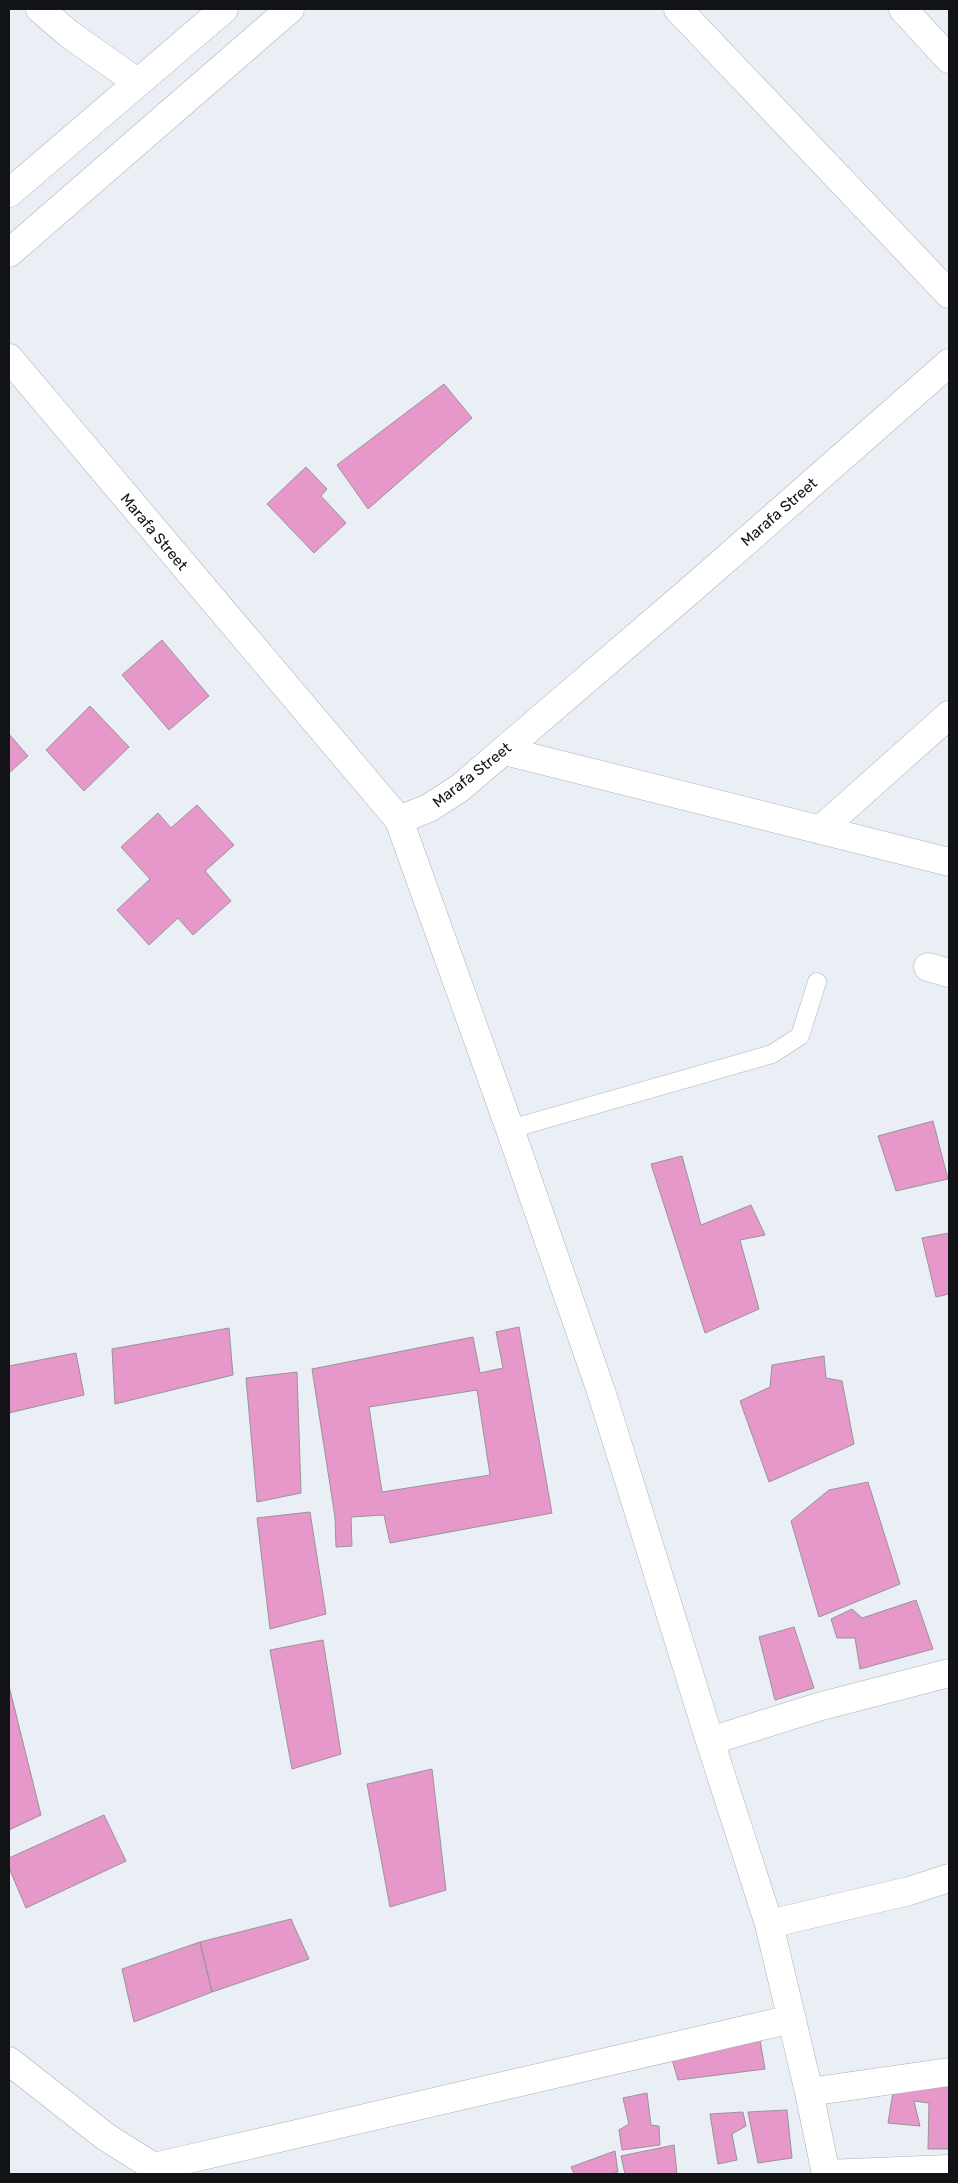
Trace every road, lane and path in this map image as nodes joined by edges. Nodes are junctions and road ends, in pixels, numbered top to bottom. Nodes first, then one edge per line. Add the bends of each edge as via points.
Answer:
1 (40, 9) edge
2 (224, 9) edge
3 (290, 9) edge
4 (678, 9) edge
5 (904, 9) edge
6 (949, 60) edge
7 (136, 82) junction
8 (9, 193) edge
9 (9, 253) edge
10 (949, 294) edge
11 (9, 358) edge
12 (949, 363) edge
13 (949, 715) edge
14 (504, 751) junction
15 (399, 820) junction
16 (820, 830) junction
17 (949, 862) edge
18 (817, 982) dead end
19 (510, 1129) junction
20 (949, 1673) edge
21 (710, 1741) junction
22 (949, 1878) edge
23 (769, 1924) junction
24 (792, 2019) junction
25 (9, 2061) edge
26 (949, 2072) edge
27 (809, 2092) junction
28 (949, 2169) edge
29 (159, 2171) edge
30 (826, 2174) edge

1 - 7 street
2 - 7 street
3 - 9 street
4 - 10 street
5 - 6 street
7 - 8 street
11 - 15 street, Marafa Street
12 - 14 street, Marafa Street
13 - 16 street
14 - 15 street, Marafa Street via 430,808
14 - 16 street
15 - 19 street
16 - 17 street
18 - 19 lane via 800,1036 772,1054
19 - 21 street via 602,1394
20 - 21 street via 818,1707
21 - 23 street
22 - 23 street via 909,1891
23 - 24 street
24 - 27 street
24 - 29 street
25 - 29 street via 106,2137
26 - 27 street
27 - 30 street
28 - 30 street

